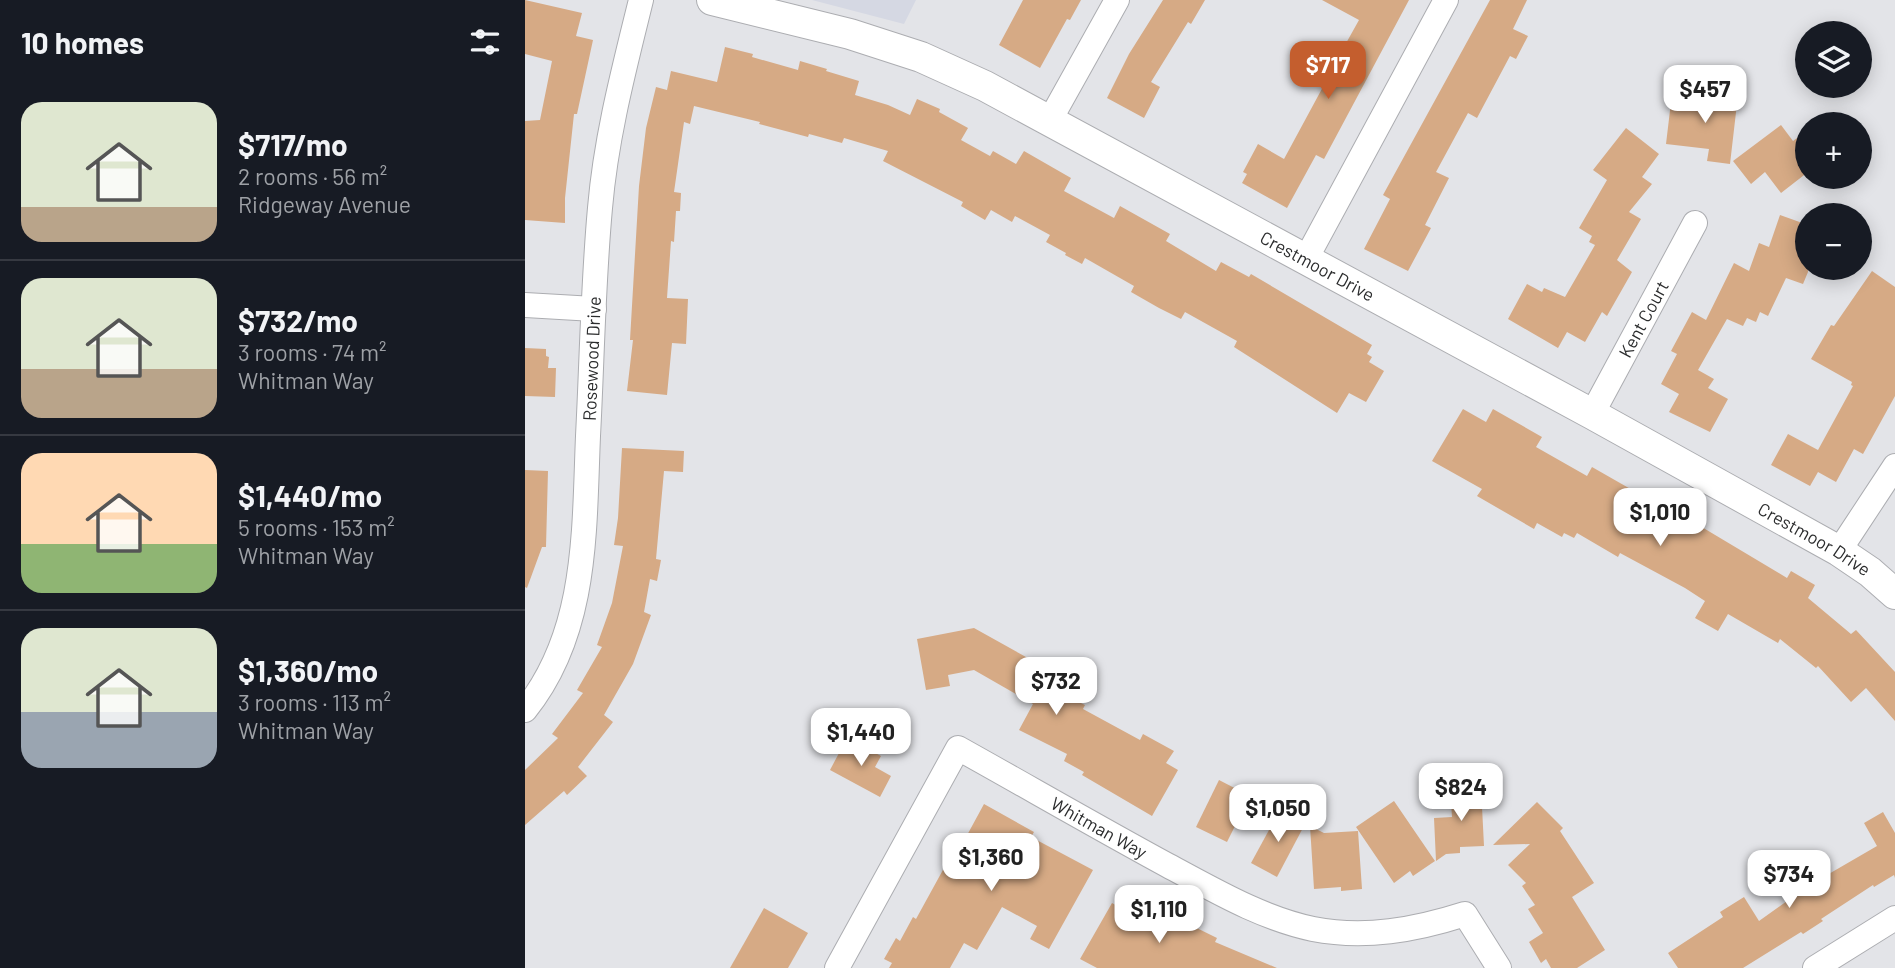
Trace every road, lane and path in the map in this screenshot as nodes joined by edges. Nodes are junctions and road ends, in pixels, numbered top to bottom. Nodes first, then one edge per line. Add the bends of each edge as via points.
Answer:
1 (641, 0) edge
2 (712, 0) edge
3 (1117, 0) edge
4 (1446, 0) edge
5 (1050, 120) junction
6 (1695, 223) dead end
7 (1306, 259) junction
8 (525, 305) edge
9 (594, 309) junction
10 (1592, 414) junction
11 (1895, 466) edge
12 (1839, 551) junction
13 (1895, 594) edge
14 (525, 710) edge
15 (1895, 919) edge
16 (837, 968) edge
17 (1499, 968) edge
18 (1815, 968) edge

1 - 9 street, Rosewood Drive via 605,162
2 - 5 street, Crestmoor Drive via 850,34 921,57
3 - 5 street
4 - 7 street
5 - 7 street, Crestmoor Drive
6 - 10 street, Kent Court
7 - 10 street, Crestmoor Drive
8 - 9 street
9 - 14 street, Rosewood Drive via 583,555 574,609 557,658
10 - 12 street, Crestmoor Drive
11 - 12 street
12 - 13 street, Crestmoor Drive
15 - 18 street
16 - 17 street, Whitman Way via 958,748 1227,897 1270,916 1313,929 1357,933 1395,932 1465,914

